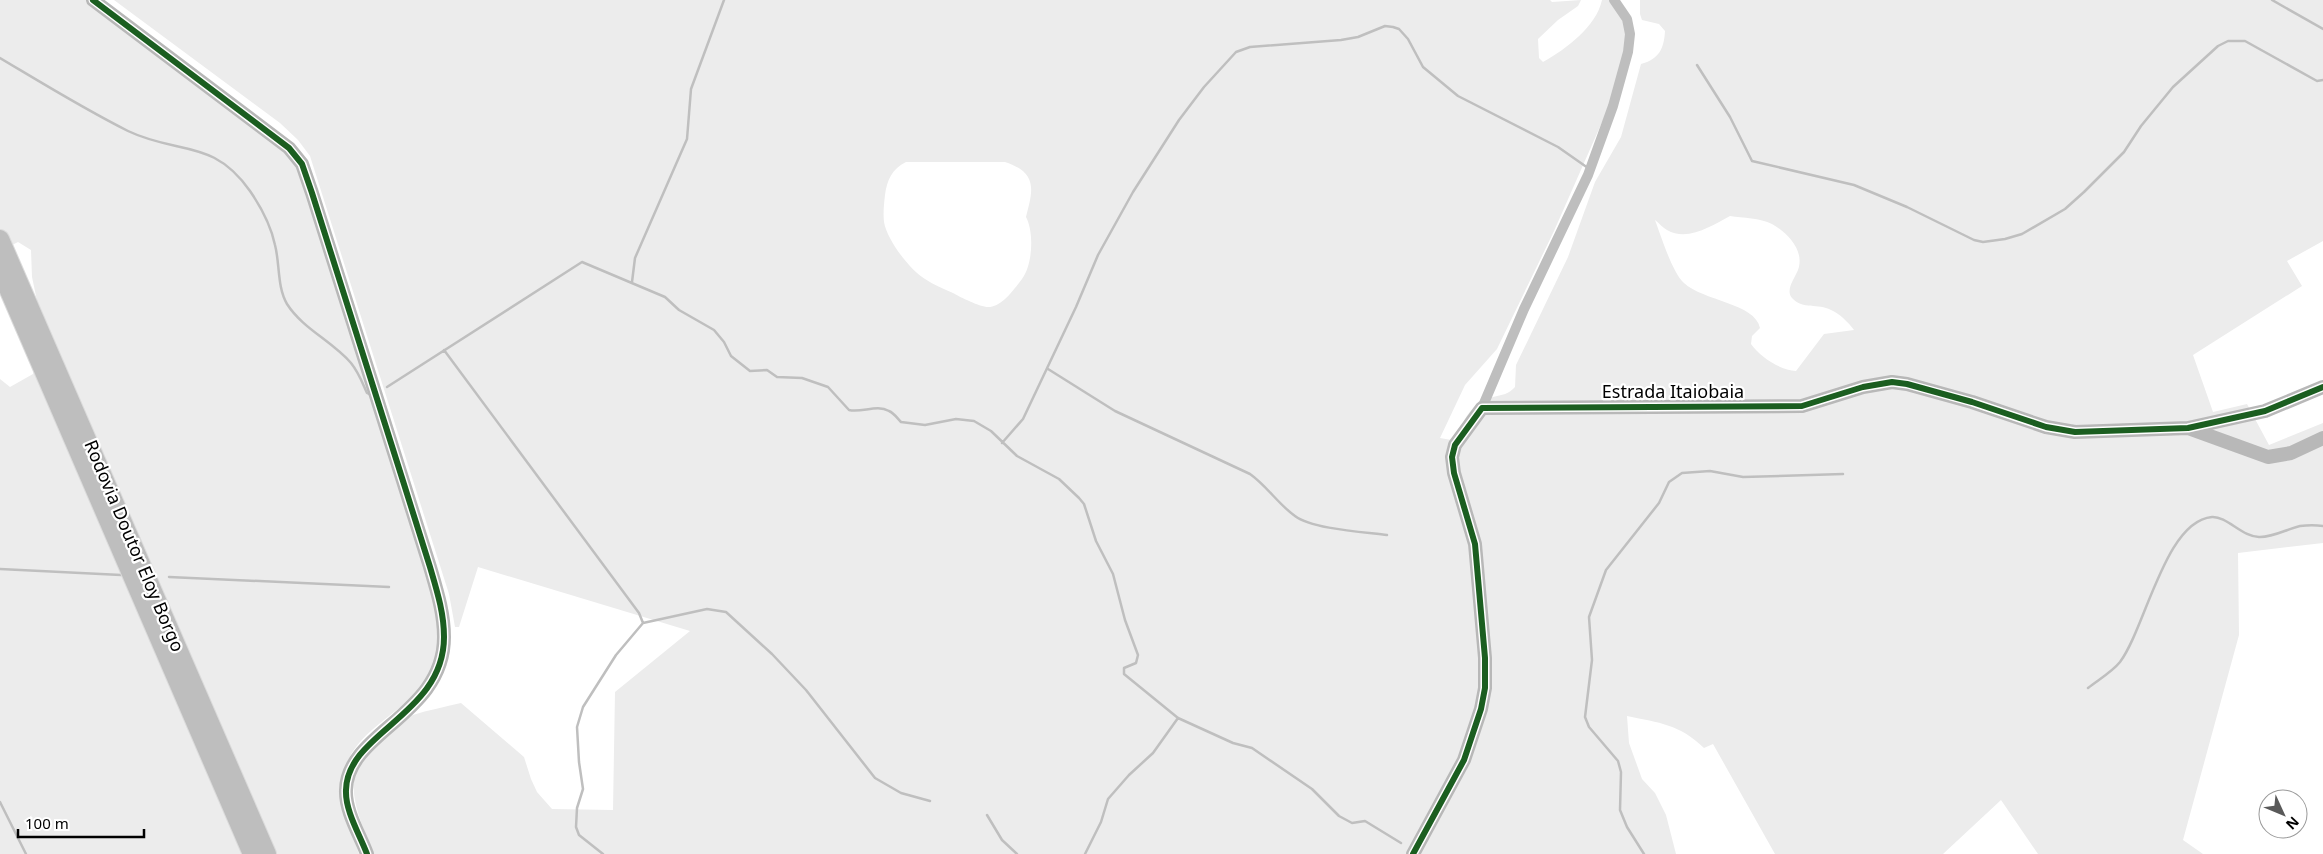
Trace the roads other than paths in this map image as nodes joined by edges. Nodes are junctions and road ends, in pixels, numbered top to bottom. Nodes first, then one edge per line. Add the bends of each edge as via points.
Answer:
1 (93, 0) edge
2 (1614, 0) edge
3 (0, 239) edge
4 (0, 270) edge
5 (2323, 387) edge
6 (1482, 408) junction
7 (2188, 428) junction
8 (2323, 438) edge
9 (252, 854) edge
10 (266, 854) edge
11 (367, 854) edge
12 (1413, 854) edge

1 - 11 street via 289,148 302,164 310,186 421,539 444,624 442,661 431,685 394,724 366,747 348,774 346,800
2 - 6 street via 1626,19 1630,34 1613,106 1588,175 1524,309
3 - 10 highway, Rodovia Doutor Eloy Borgo
4 - 9 highway, Rodovia Doutor Eloy Borgo
5 - 7 street, Estrada Itaiobaia via 2272,409
6 - 7 street, Estrada Itaiobaia via 1802,406 1863,386 1892,382 1962,399 2059,430
6 - 12 street via 1455,445 1452,457 1475,544 1485,658 1484,695 1464,760
7 - 8 street via 2268,457 2291,453

